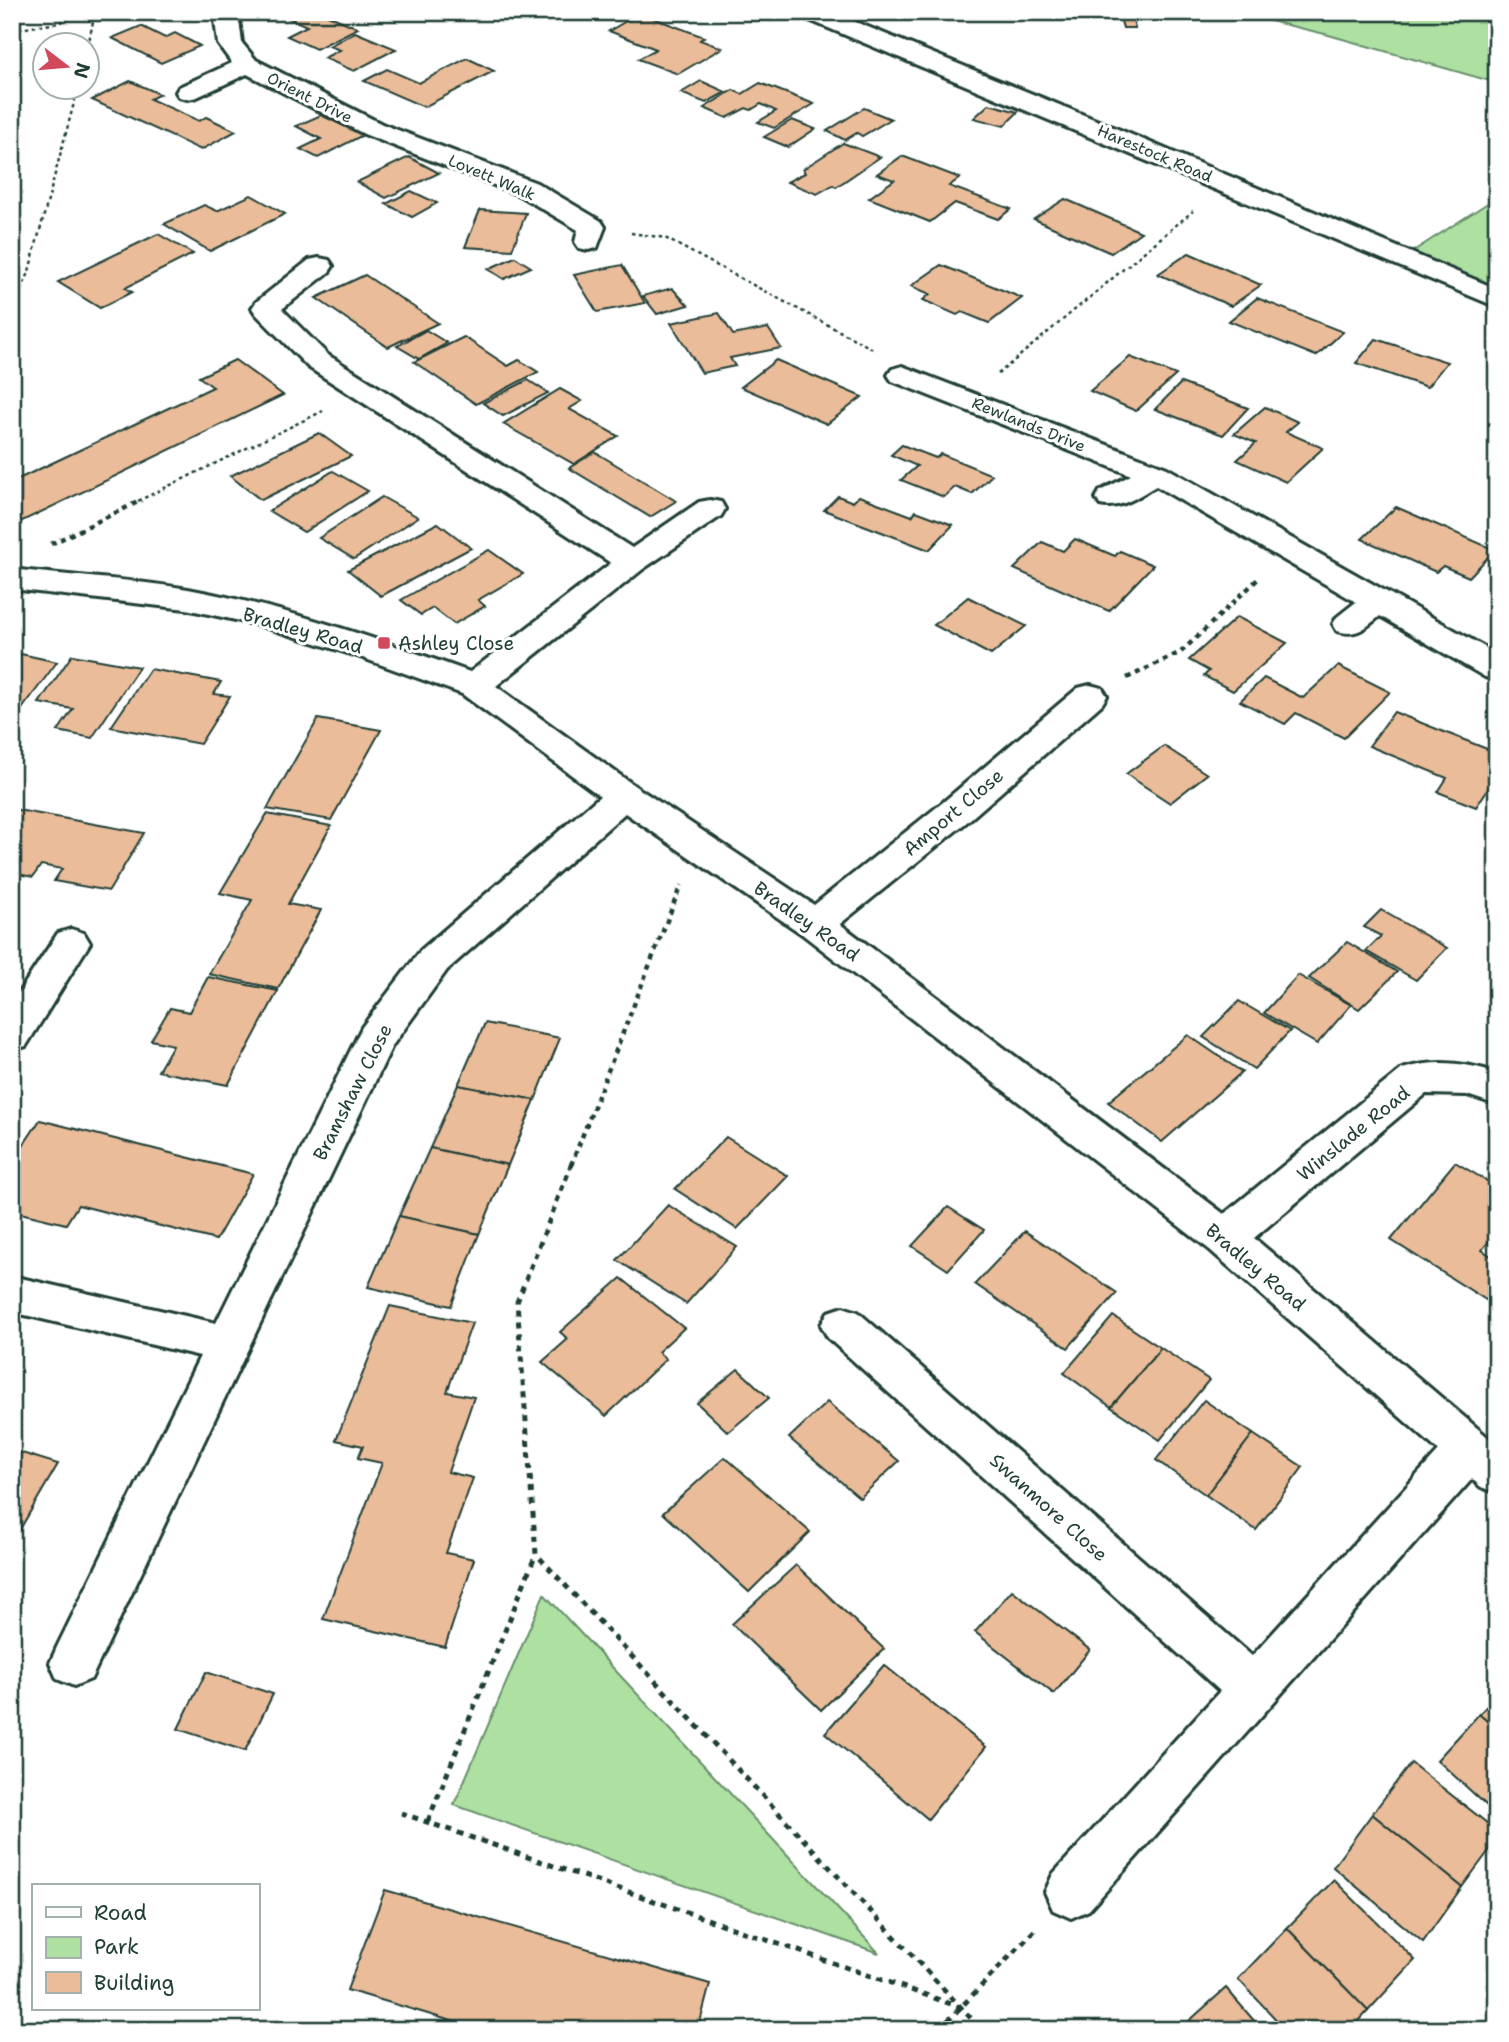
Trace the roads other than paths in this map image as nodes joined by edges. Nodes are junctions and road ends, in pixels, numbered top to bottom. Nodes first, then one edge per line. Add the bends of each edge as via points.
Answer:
1 (226, 12) edge
2 (810, 12) edge
3 (247, 65) junction
4 (188, 92) dead end
5 (373, 129) joint
6 (590, 235) road end
7 (319, 266) dead end
8 (1497, 299) edge
9 (902, 375) road end
10 (1156, 474) junction
11 (1111, 498) dead end
12 (710, 509) dead end
13 (632, 562) junction
14 (12, 579) edge
15 (1379, 600) junction
16 (1349, 624) dead end
17 (1497, 669) edge
18 (474, 686) junction
19 (1090, 696) road end
20 (623, 795) junction
21 (815, 924) junction
22 (71, 943) dead end
23 (12, 1035) edge
24 (1497, 1090) edge
25 (1224, 1238) junction
26 (12, 1294) edge
27 (843, 1325) dead end
28 (228, 1344) junction
29 (1483, 1462) edge
30 (74, 1663) dead end
31 (1254, 1690) junction
32 (1071, 1892) road end

1 - 3 street, Orient Drive via 230,44
2 - 8 street, Harestock Road
3 - 4 street, Orient Drive
3 - 5 street, Orient Drive
5 - 6 street, Lovett Walk via 528,189
7 - 13 street via 266,308 318,361
9 - 10 street, Rewlands Drive
10 - 11 street
10 - 15 street, Rewlands Drive
12 - 13 street
13 - 18 street
14 - 18 street, Bradley Road via 186,599 263,616
15 - 16 street
15 - 17 street, Rewlands Drive
18 - 20 street, Bradley Road
19 - 21 street, Amport Close
20 - 21 street, Bradley Road
20 - 28 street, Bramshaw Close via 434,960 376,1038
21 - 25 street, Bradley Road
22 - 23 street
24 - 25 street, Winslade Road via 1450,1076 1416,1080
25 - 29 street, Bradley Road
26 - 28 street
27 - 31 street, Swanmore Close
28 - 30 street, Bramshaw Close
29 - 31 street
31 - 32 street

